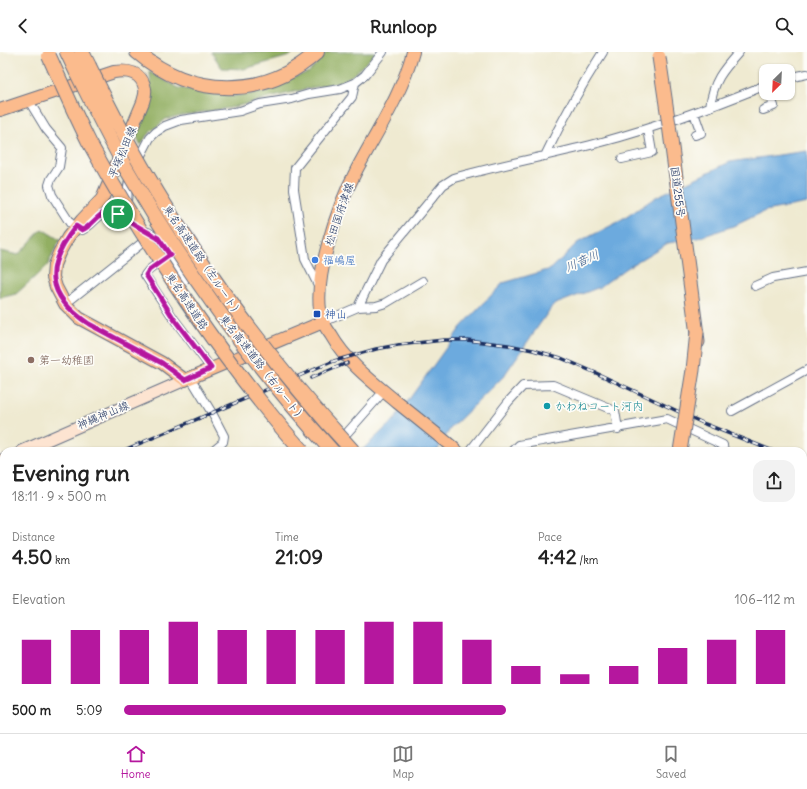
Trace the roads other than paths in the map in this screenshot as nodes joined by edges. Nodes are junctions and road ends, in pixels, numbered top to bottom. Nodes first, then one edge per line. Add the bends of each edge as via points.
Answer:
1 (67, 52) edge
2 (82, 52) edge
3 (137, 52) edge
4 (150, 52) edge
5 (305, 52) edge
6 (317, 52) edge
7 (383, 52) edge
8 (414, 52) edge
9 (603, 52) edge
10 (740, 52) edge
11 (48, 54) edge
12 (659, 55) edge
13 (83, 69) junction
14 (807, 74) edge
15 (795, 77) edge
16 (355, 82) junction
17 (759, 88) edge
18 (772, 100) edge
19 (29, 101) junction
20 (710, 107) junction
21 (0, 110) edge
22 (763, 110) dead end
23 (694, 113) junction
24 (648, 129) junction
25 (695, 135) dead end
26 (545, 156) junction
27 (622, 159) dead end
28 (118, 214) junction
29 (76, 226) junction
30 (152, 235) junction
31 (170, 255) junction
32 (807, 272) edge
33 (186, 279) dead end
34 (423, 281) dead end
35 (755, 286) dead end
36 (319, 288) junction
37 (65, 304) junction
38 (358, 307) junction
39 (323, 322) junction
40 (697, 332) junction
41 (211, 368) junction
42 (807, 370) edge
43 (187, 379) junction
44 (386, 393) junction
45 (732, 411) dead end
46 (618, 429) junction
47 (31, 447) edge
48 (217, 447) edge
49 (299, 447) edge
50 (329, 447) edge
51 (336, 447) edge
52 (349, 447) edge
53 (452, 447) edge
54 (473, 447) edge
55 (517, 447) edge
56 (681, 447) edge
57 (688, 447) edge
58 (721, 447) edge

1 - 13 highway, 東名高速道路（右ルート）
2 - 13 highway, 東名高速道路（左ルート）
3 - 6 highway via 151,64 179,79 195,84 232,87 272,80 308,61
4 - 5 highway via 182,70 214,78 270,72
7 - 16 street via 365,75
8 - 36 main road, 松田国府津線 via 391,108 347,188 329,240
9 - 26 street via 580,88
10 - 20 street via 715,83
11 - 49 highway, 東名高速道路, bridge via 113,184 173,282 247,385
12 - 40 highway, 国道255号, bridge
13 - 50 highway, 東名高速道路（右ルート）, bridge via 126,169 154,216 223,318 265,373
13 - 52 highway, 東名高速道路（左ルート）, bridge via 199,258 276,364
14 - 15 street
16 - 28 street via 340,89 260,104 240,111 181,120 164,126 146,142 128,181 128,202
16 - 36 street via 352,97 295,168 294,189 305,259
17 - 20 street
18 - 22 street via 774,106
19 - 21 main road, 平塚松田線
19 - 29 street via 62,148 59,167 49,185 52,196 70,223
19 - 29 main road, 平塚松田線 via 114,72 126,71 136,74 142,80 145,90 143,102 102,199
20 - 23 street
23 - 24 street
23 - 25 street via 701,133
24 - 26 street
24 - 27 street via 652,152
26 - 38 street via 454,178 443,185 381,260
28 - 29 street via 107,211 82,230
28 - 30 street
29 - 37 main road, 平塚松田線 via 54,265 53,277
30 - 31 street via 158,238
30 - 37 street
31 - 33 street
31 - 41 street via 146,275 174,319
32 - 35 street via 773,278
34 - 38 street via 386,303
36 - 39 main road, 松田国府津線
37 - 43 main road, 平塚松田線 via 79,318
38 - 39 street
39 - 41 main road
39 - 44 main road, 松田国府津線 via 350,362
40 - 56 highway, 国道255号, bridge
40 - 57 highway, 国道255号, bridge via 700,365
41 - 43 main road
42 - 45 street
43 - 47 main road, 神縄神山線
43 - 48 street via 224,436 223,442
44 - 51 street
44 - 53 main road, 松田国府津線
46 - 54 street via 615,411 553,385 523,386 508,401
46 - 55 street
46 - 58 street via 667,419

